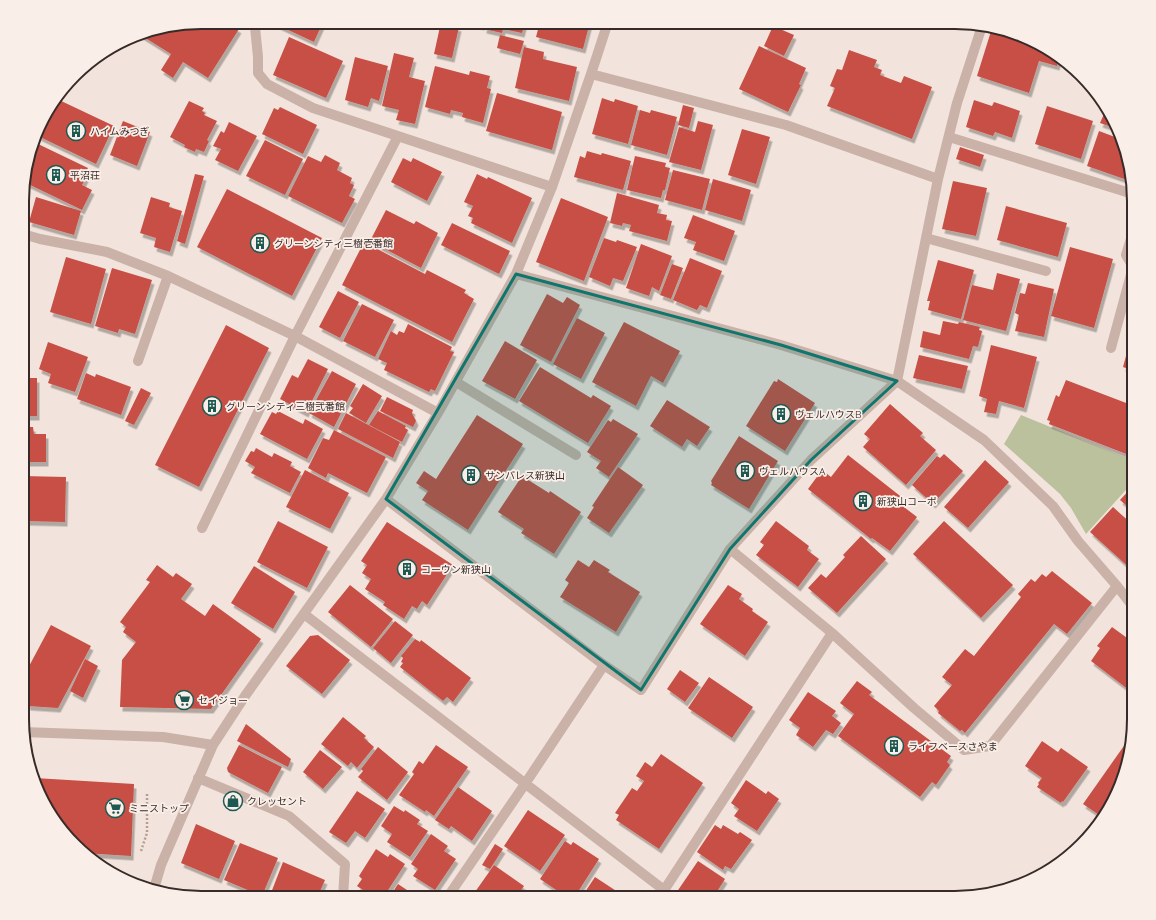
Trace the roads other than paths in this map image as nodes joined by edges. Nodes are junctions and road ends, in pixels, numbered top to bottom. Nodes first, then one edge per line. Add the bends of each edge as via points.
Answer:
1 (255, 29) edge
2 (606, 29) edge
3 (980, 31) edge
4 (592, 74) junction
5 (398, 136) junction
6 (949, 137) junction
7 (938, 179) junction
8 (552, 187) junction
9 (1127, 192) edge
10 (29, 236) edge
11 (926, 238) junction
12 (1046, 271) dead end
13 (516, 274) junction
14 (168, 276) junction
15 (1127, 292) edge
16 (296, 336) junction
17 (1111, 348) dead end
18 (138, 360) dead end
19 (897, 381) junction
20 (456, 382) junction
21 (438, 413) junction
22 (576, 455) dead end
23 (386, 499) junction
24 (202, 528) dead end
25 (730, 549) junction
26 (1117, 586) junction
27 (1127, 597) edge
28 (304, 614) junction
29 (832, 633) junction
30 (604, 665) junction
31 (29, 732) edge
32 (213, 745) junction
33 (198, 778) junction
34 (525, 784) junction
35 (155, 885) edge
36 (343, 891) edge
37 (452, 891) edge
38 (657, 891) edge
39 (663, 891) edge

1 - 5 street via 258,73 267,84 313,108
2 - 4 street
3 - 6 street
4 - 7 street via 786,125
4 - 8 street
5 - 8 street
5 - 16 street
6 - 7 street
6 - 9 street
7 - 11 street
8 - 13 street
10 - 14 street via 107,252
11 - 12 street
11 - 19 street
13 - 19 street via 781,344
13 - 20 street
14 - 16 street
14 - 18 street
15 - 17 street
16 - 21 street
16 - 24 street
19 - 25 street via 811,460
19 - 26 street via 984,440 1053,506 1078,541
20 - 21 street
20 - 22 street
21 - 23 street
23 - 28 street
23 - 30 street
25 - 29 street
25 - 30 street via 641,690
26 - 27 street
26 - 29 street via 990,746 964,750
28 - 32 street
28 - 34 street
29 - 39 street
30 - 34 street
31 - 32 street via 162,737
32 - 33 street
33 - 35 street
33 - 36 street via 289,816 345,864
34 - 37 street
34 - 38 street

